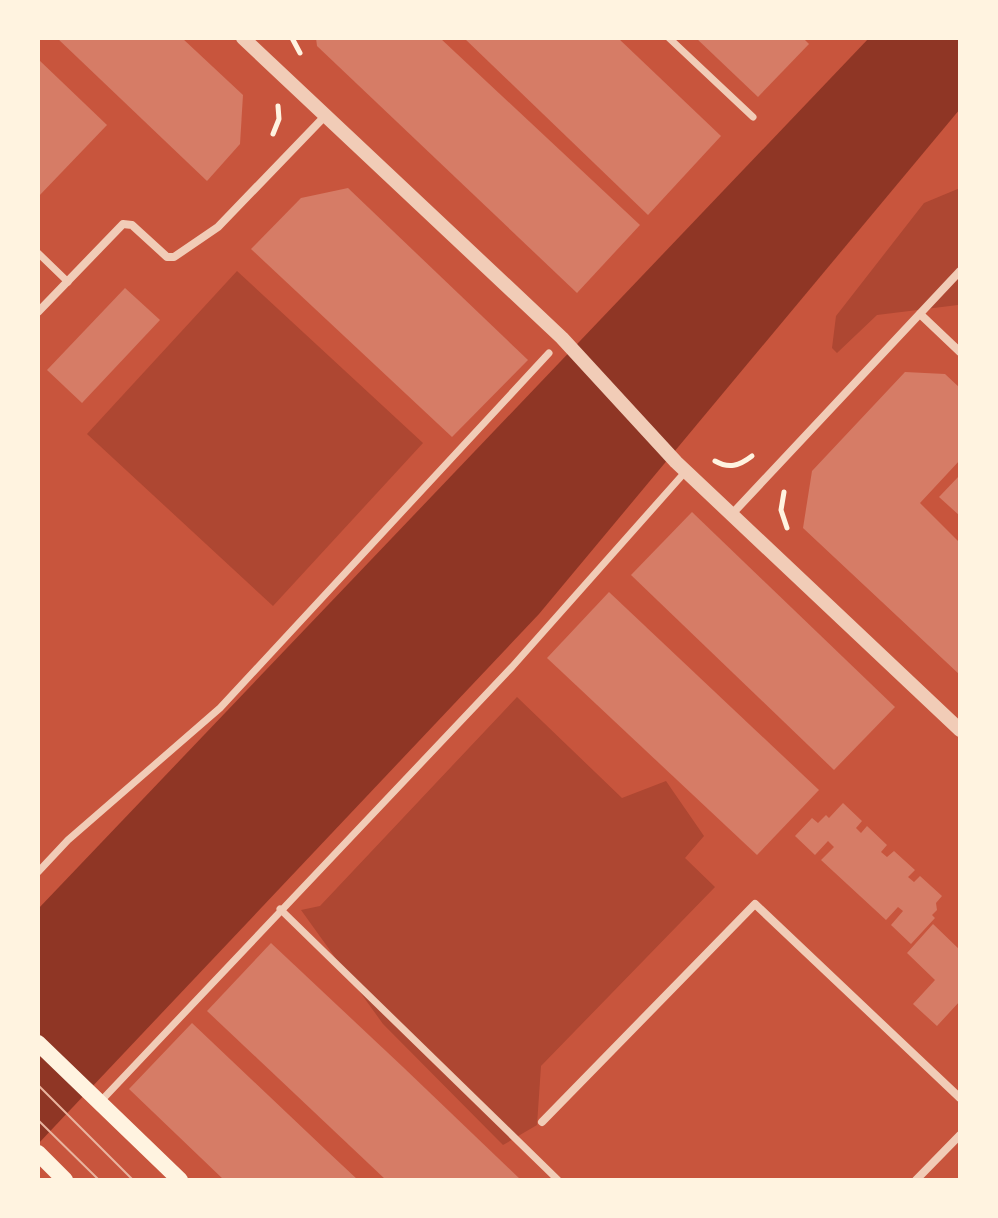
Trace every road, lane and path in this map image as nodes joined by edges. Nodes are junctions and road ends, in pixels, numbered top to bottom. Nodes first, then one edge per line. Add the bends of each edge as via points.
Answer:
1 (243, 38) edge
2 (669, 38) edge
3 (325, 116) junction
4 (753, 117) dead end
5 (38, 253) edge
6 (960, 271) edge
7 (68, 282) junction
8 (38, 312) edge
9 (920, 314) junction
10 (960, 352) edge
11 (549, 353) dead end
12 (756, 454) dead end
13 (709, 457) dead end
14 (681, 466) junction
15 (784, 489) dead end
16 (732, 514) junction
17 (792, 532) dead end
18 (960, 730) edge
19 (38, 872) edge
20 (280, 909) junction
21 (38, 1043) edge
22 (960, 1098) edge
23 (97, 1099) junction
24 (542, 1122) dead end
25 (960, 1135) edge
26 (40, 1158) edge
27 (65, 1180) edge
28 (180, 1180) edge
29 (558, 1180) edge
30 (916, 1180) edge

1 - 3 street
2 - 4 street
3 - 7 street via 218,227 179,253 167,257 132,225 123,224
3 - 14 street via 577,354
5 - 7 street
6 - 9 street
7 - 8 street
9 - 10 street
9 - 16 street
11 - 19 street via 220,708
12 - 13 path via 740,465 723,466
14 - 16 street
14 - 20 street via 512,667
15 - 17 path via 781,510
16 - 18 street
20 - 23 street
20 - 29 street
21 - 23 main road
22 - 24 street via 755,904
23 - 28 main road
25 - 30 street
26 - 27 main road

